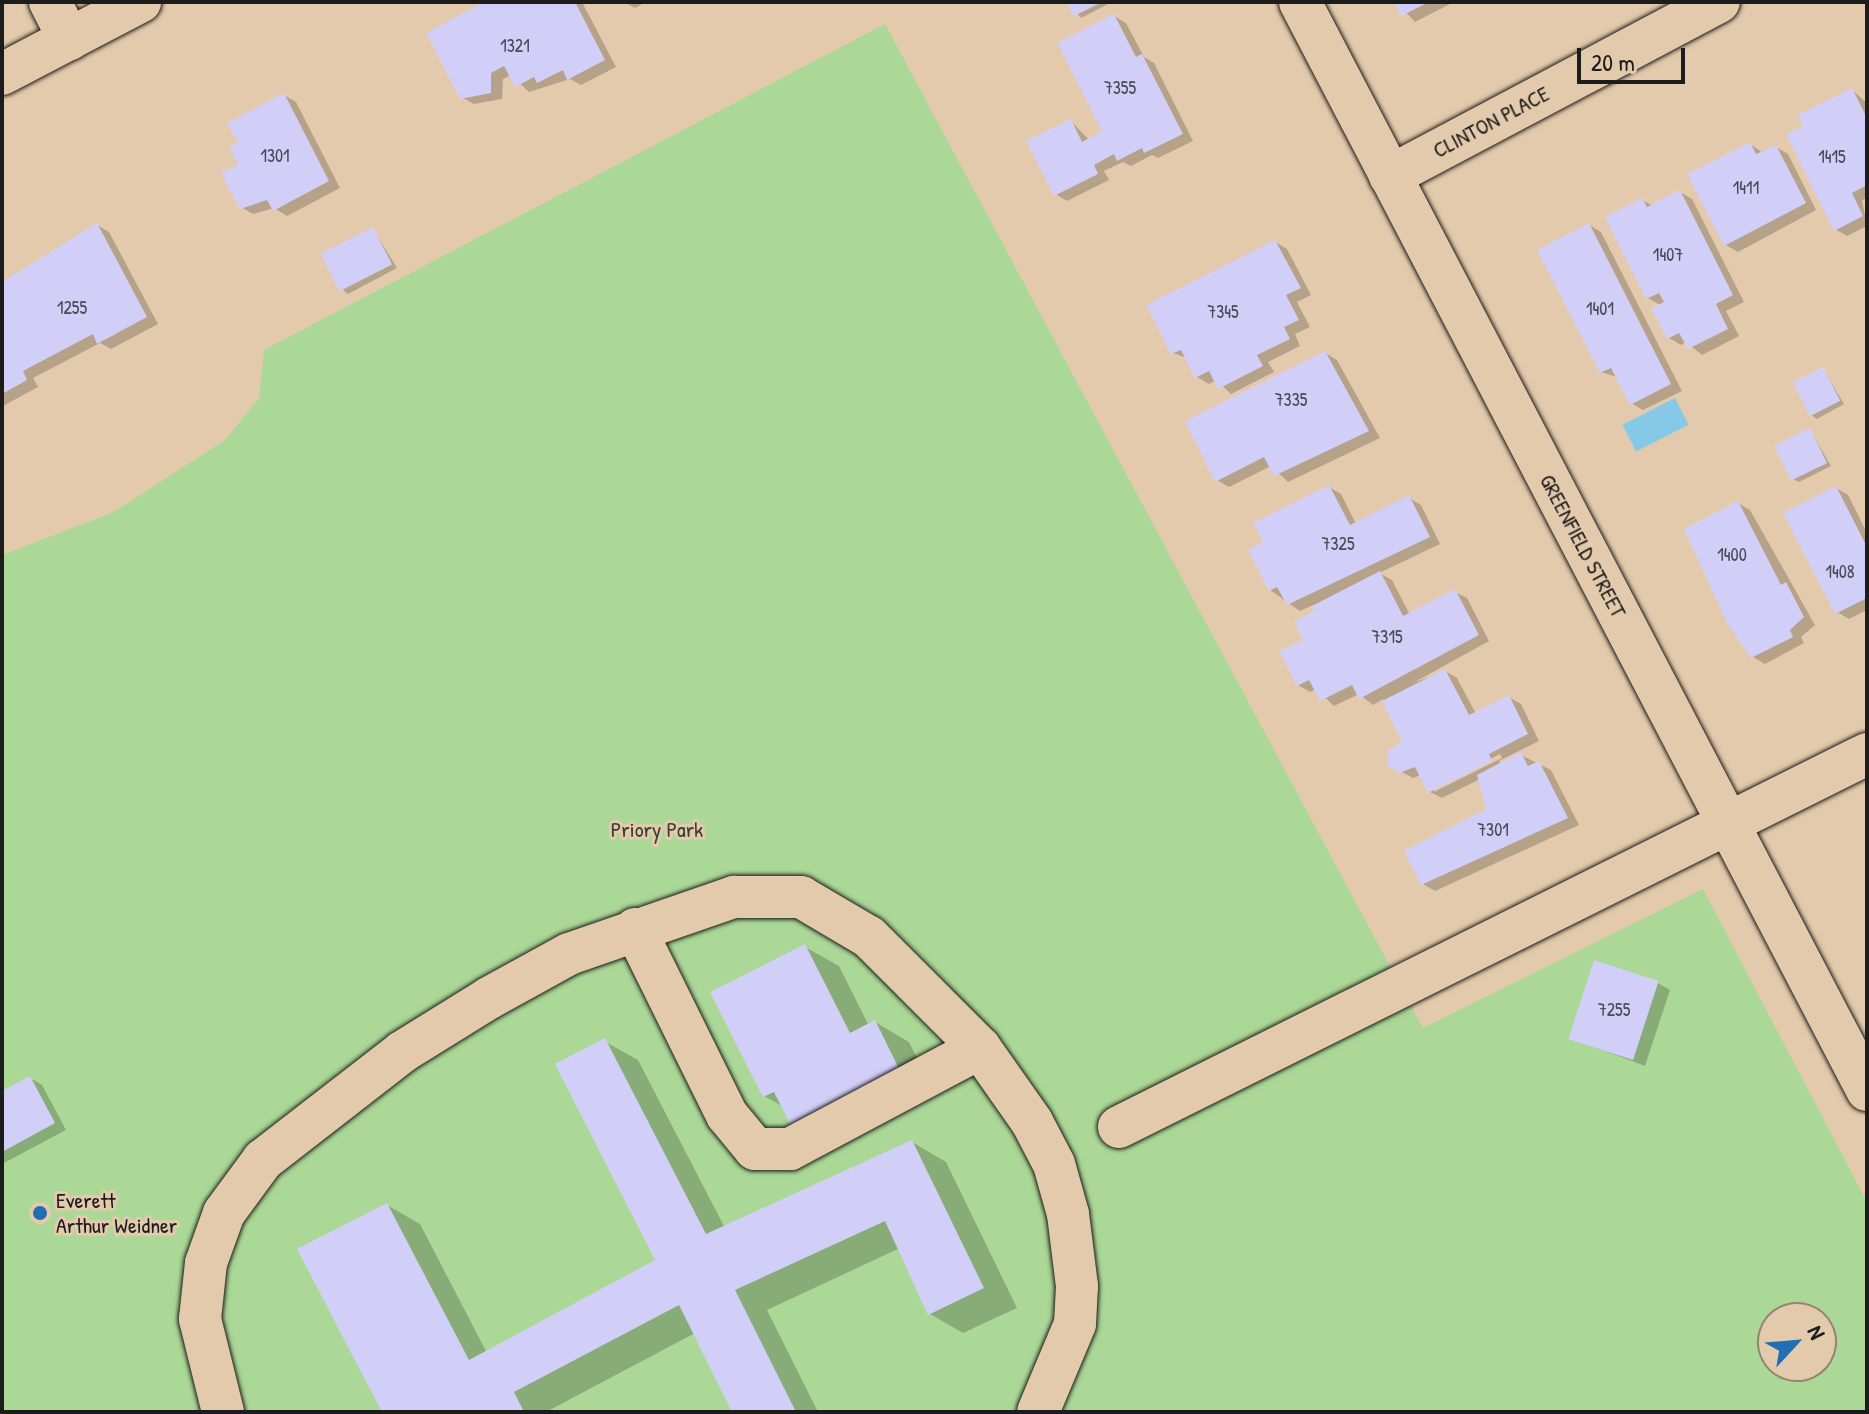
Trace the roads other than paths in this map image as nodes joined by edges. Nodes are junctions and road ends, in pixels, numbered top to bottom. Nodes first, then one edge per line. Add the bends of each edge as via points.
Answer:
1 (50, 2) edge
2 (140, 2) edge
3 (1300, 2) edge
4 (1719, 2) edge
5 (69, 39) junction
6 (2, 74) edge
7 (1390, 176) junction
8 (1867, 754) edge
9 (1729, 827) junction
10 (635, 929) junction
11 (980, 1048) junction
12 (1867, 1090) edge
13 (1119, 1127) dead end
14 (223, 1412) edge
15 (1038, 1412) edge

1 - 5 street
2 - 5 street
3 - 7 street, GREENFIELD STREET
4 - 7 street, CLINTON PLACE
5 - 6 street
7 - 9 street, GREENFIELD STREET
8 - 9 street
9 - 12 street, GREENFIELD STREET
9 - 13 street
10 - 11 street via 734,897 801,897 869,937
10 - 11 street via 727,1115 755,1149 790,1149
10 - 14 street via 569,954 402,1052 263,1160 224,1213 206,1263 200,1319
11 - 15 street via 1047,1150 1068,1214 1075,1324

